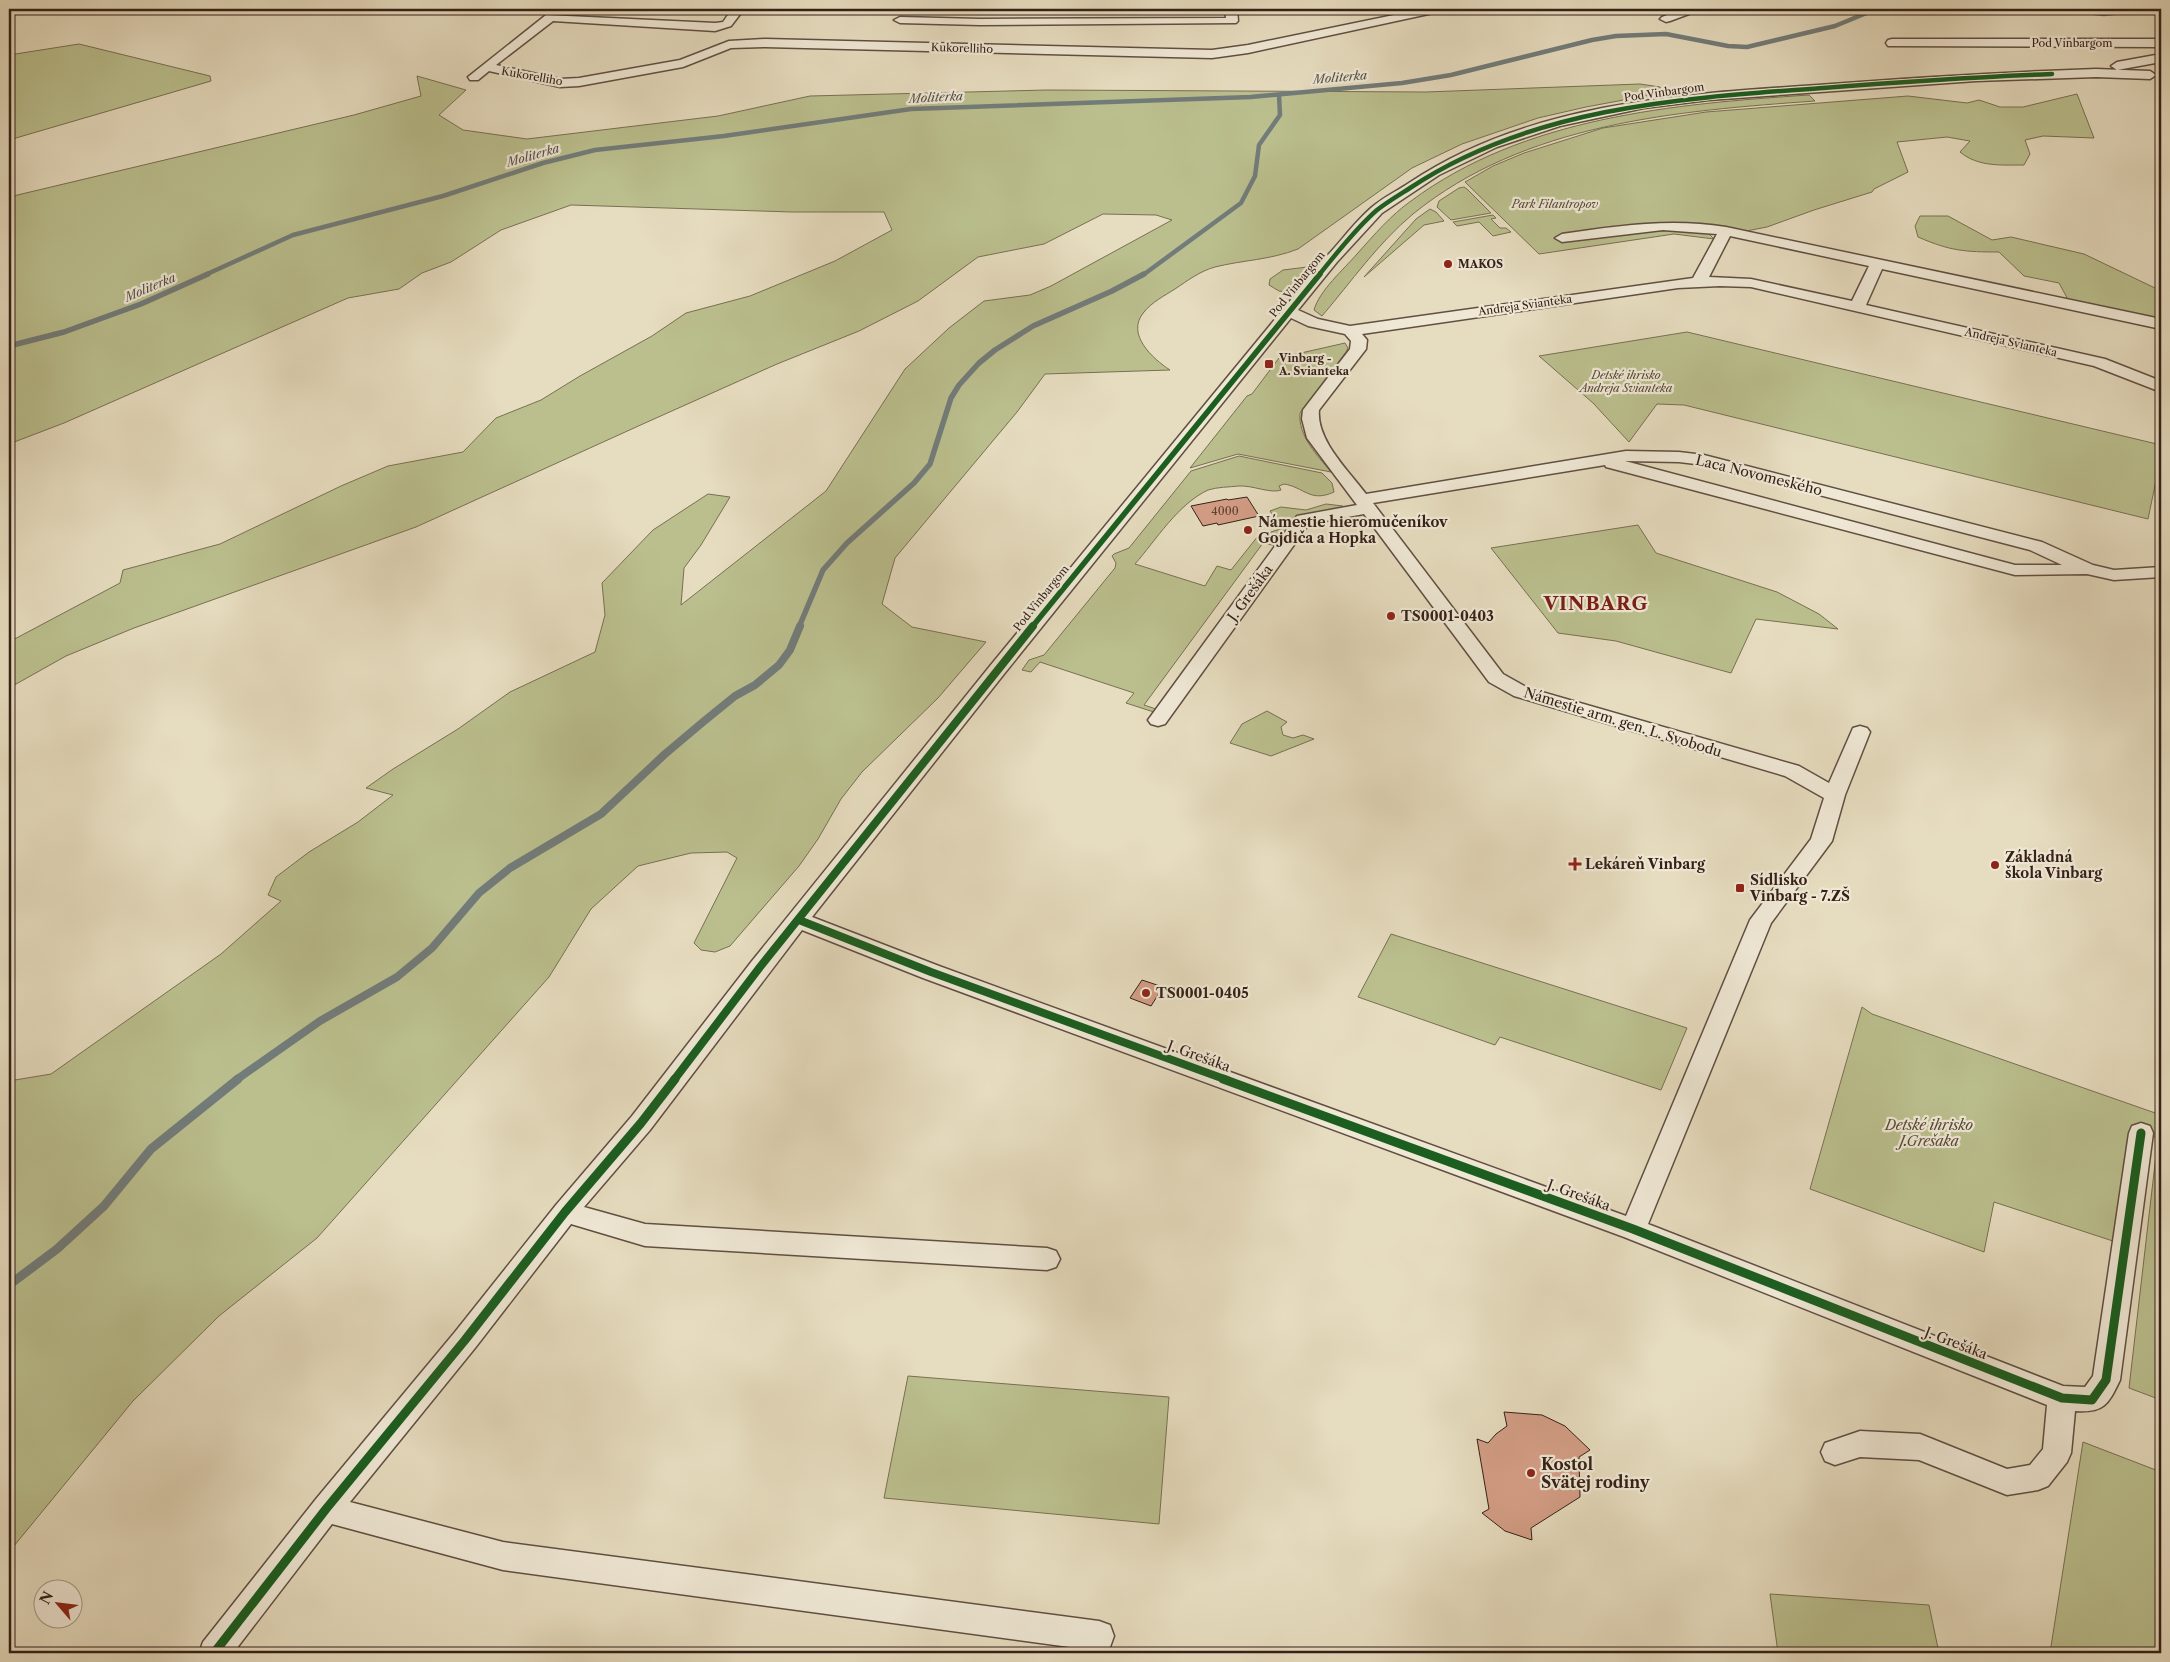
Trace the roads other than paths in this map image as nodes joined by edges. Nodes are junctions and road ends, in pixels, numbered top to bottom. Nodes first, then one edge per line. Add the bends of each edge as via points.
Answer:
1 (738, 9) edge
2 (977, 9) edge
3 (1438, 9) edge
4 (1693, 9) edge
5 (1231, 15) edge
6 (1666, 19) dead end
7 (900, 20) dead end
8 (980, 22) junction
9 (1892, 43) dead end
10 (1944, 44) junction
11 (2161, 44) edge
12 (2161, 58) edge
13 (2136, 63) junction
14 (488, 67) junction
15 (2052, 74) junction
16 (2156, 76) edge
17 (474, 77) dead end
18 (1976, 77) junction
19 (1726, 231) junction
20 (1562, 238) dead end
21 (1877, 264) junction
22 (1699, 281) junction
23 (1857, 307) junction
24 (1290, 312) junction
25 (2161, 324) edge
26 (1350, 331) junction
27 (2161, 387) edge
28 (1604, 461) junction
29 (1365, 504) junction
30 (2087, 569) junction
31 (2161, 572) edge
32 (1158, 720) dead end
33 (1860, 732) dead end
34 (1835, 795) junction
35 (799, 920) junction
36 (2141, 1133) dead end
37 (565, 1212) junction
38 (1633, 1229) junction
39 (1047, 1259) dead end
40 (2062, 1398) junction
41 (1835, 1452) dead end
42 (326, 1509) junction
43 (1099, 1636) dead end
44 (214, 1653) edge

1 - 14 street via 727,24 715,27 550,17
2 - 8 street
3 - 14 street, Kukorelliho via 1212,54 765,44 729,45 683,62 579,82 560,83
4 - 6 street
5 - 8 street
7 - 8 street
9 - 10 street, Pod Vinbargom
10 - 11 street, Pod Vinbargom
10 - 18 street
12 - 13 street, Pod Vinbargom
13 - 15 street, Pod Vinbargom
13 - 16 street via 2139,69
14 - 17 street
15 - 16 street, Pod Vinbargom via 2135,73
15 - 18 street, Pod Vinbargom
18 - 24 street, Pod Vinbargom via 1644,104 1557,123 1492,144 1434,172 1377,210
19 - 20 street via 1687,225 1658,225
19 - 21 street
19 - 22 street
21 - 23 street
21 - 25 street
22 - 23 street, Andreja Svianteka via 1751,283
22 - 26 street, Andreja Svianteka
23 - 27 street, Andreja Svianteka via 2099,362
24 - 26 street via 1313,323
24 - 35 street, Pod Vinbargom via 997,670
26 - 29 street, Námestie arm. gen. L. Svobodu via 1359,340 1358,349 1311,410 1310,419 1315,438
28 - 29 street, Laca Novomeského
28 - 30 street via 2015,570
28 - 30 street, Laca Novomeského via 1626,456 1704,460 2036,546
29 - 32 street, J. Grešáka via 1304,520
29 - 34 street, Námestie arm. gen. L. Svobodu via 1496,678 1521,692 1792,772
30 - 31 street via 2114,575
33 - 34 street
34 - 38 street via 1821,841 1761,920
35 - 37 street, Pod Vinbargom via 641,1123
35 - 38 street, J. Grešáka
36 - 40 street, J. Grešáka via 2106,1380 2092,1400
37 - 39 street via 645,1235
37 - 42 street, Pod Vinbargom
38 - 40 street, J. Grešáka
40 - 41 street via 2057,1453 2038,1477 2007,1482 1920,1447 1860,1444
42 - 43 street via 503,1556
42 - 44 street, Pod Vinbargom

